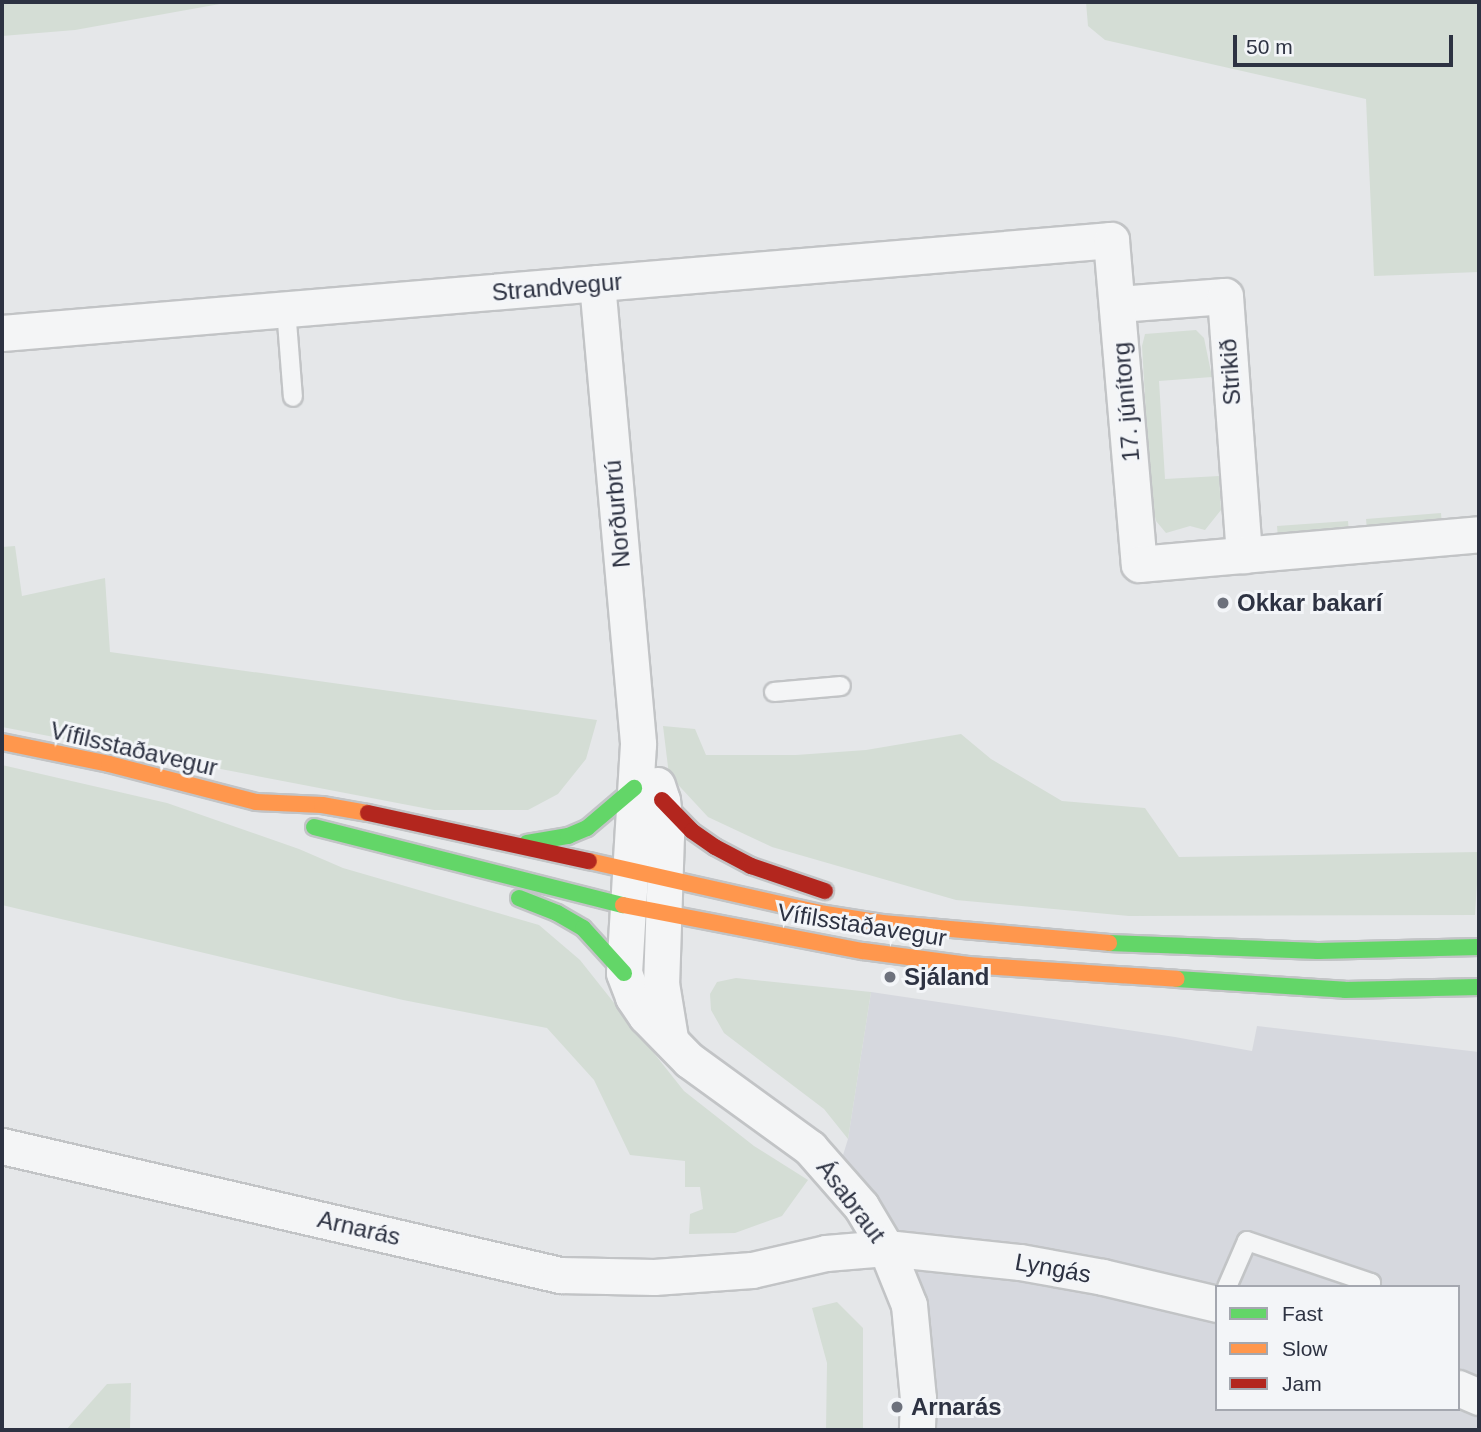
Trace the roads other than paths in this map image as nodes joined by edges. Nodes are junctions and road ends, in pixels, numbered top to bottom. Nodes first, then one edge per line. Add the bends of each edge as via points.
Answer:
1 (1111, 240) joint
2 (597, 283) junction
3 (1118, 304) junction
4 (286, 309) junction
5 (2, 333) edge
6 (293, 397) dead end
7 (1479, 534) edge
8 (1244, 555) junction
9 (841, 686) dead end
10 (774, 692) dead end
11 (2, 742) edge
12 (648, 794) junction
13 (256, 802) junction
14 (508, 844) junction
15 (433, 857) junction
16 (648, 875) junction
17 (469, 883) dead end
18 (506, 894) dead end
19 (841, 896) dead end
20 (864, 902) dead end
21 (647, 911) junction
22 (951, 927) junction
23 (1479, 947) edge
24 (624, 973) junction
25 (1479, 987) edge
26 (670, 1038) junction
27 (2, 1146) edge
28 (886, 1248) junction
29 (1228, 1285) edge
30 (1370, 1285) edge
31 (1215, 1304) edge
32 (1460, 1389) edge
33 (1479, 1398) edge
34 (917, 1430) edge

1 - 2 street, Strandvegur
1 - 3 street, 17. júnítorg
2 - 4 street, Strandvegur
2 - 12 street, Norðurbrú via 638,744 650,765
3 - 8 street, Strikið via 1224,296
3 - 8 street, 17. júnítorg via 1139,564
4 - 5 street, Strandvegur
4 - 6 lane
7 - 8 street
9 - 10 lane
11 - 13 street, Vífilsstaðavegur
12 - 14 street via 615,807 568,836
12 - 16 street, Norðurbrú
12 - 19 street via 692,831 751,866
13 - 14 street, Vífilsstaðavegur via 322,805
13 - 15 street, Vífilsstaðavegur via 291,822
14 - 16 street, Vífilsstaðavegur
15 - 17 street
15 - 21 street, Vífilsstaðavegur
16 - 21 street, Ásabraut
16 - 22 street, Vífilsstaðavegur via 818,913
18 - 24 street via 583,928
20 - 22 street
21 - 24 street, Ásabraut
21 - 25 street, Vífilsstaðavegur via 863,951 968,965 1345,990
21 - 26 street, Ásabraut
22 - 23 street, Vífilsstaðavegur via 1160,947
24 - 26 street, Ásabraut via 646,1016
26 - 28 street, Ásabraut via 712,1080 810,1148 861,1206
27 - 28 street, Arnarás via 560,1275 654,1278 739,1271
28 - 31 street, Lyngás via 1020,1262
28 - 34 street, Ásabraut via 909,1305
29 - 30 lane via 1247,1241
32 - 33 street

